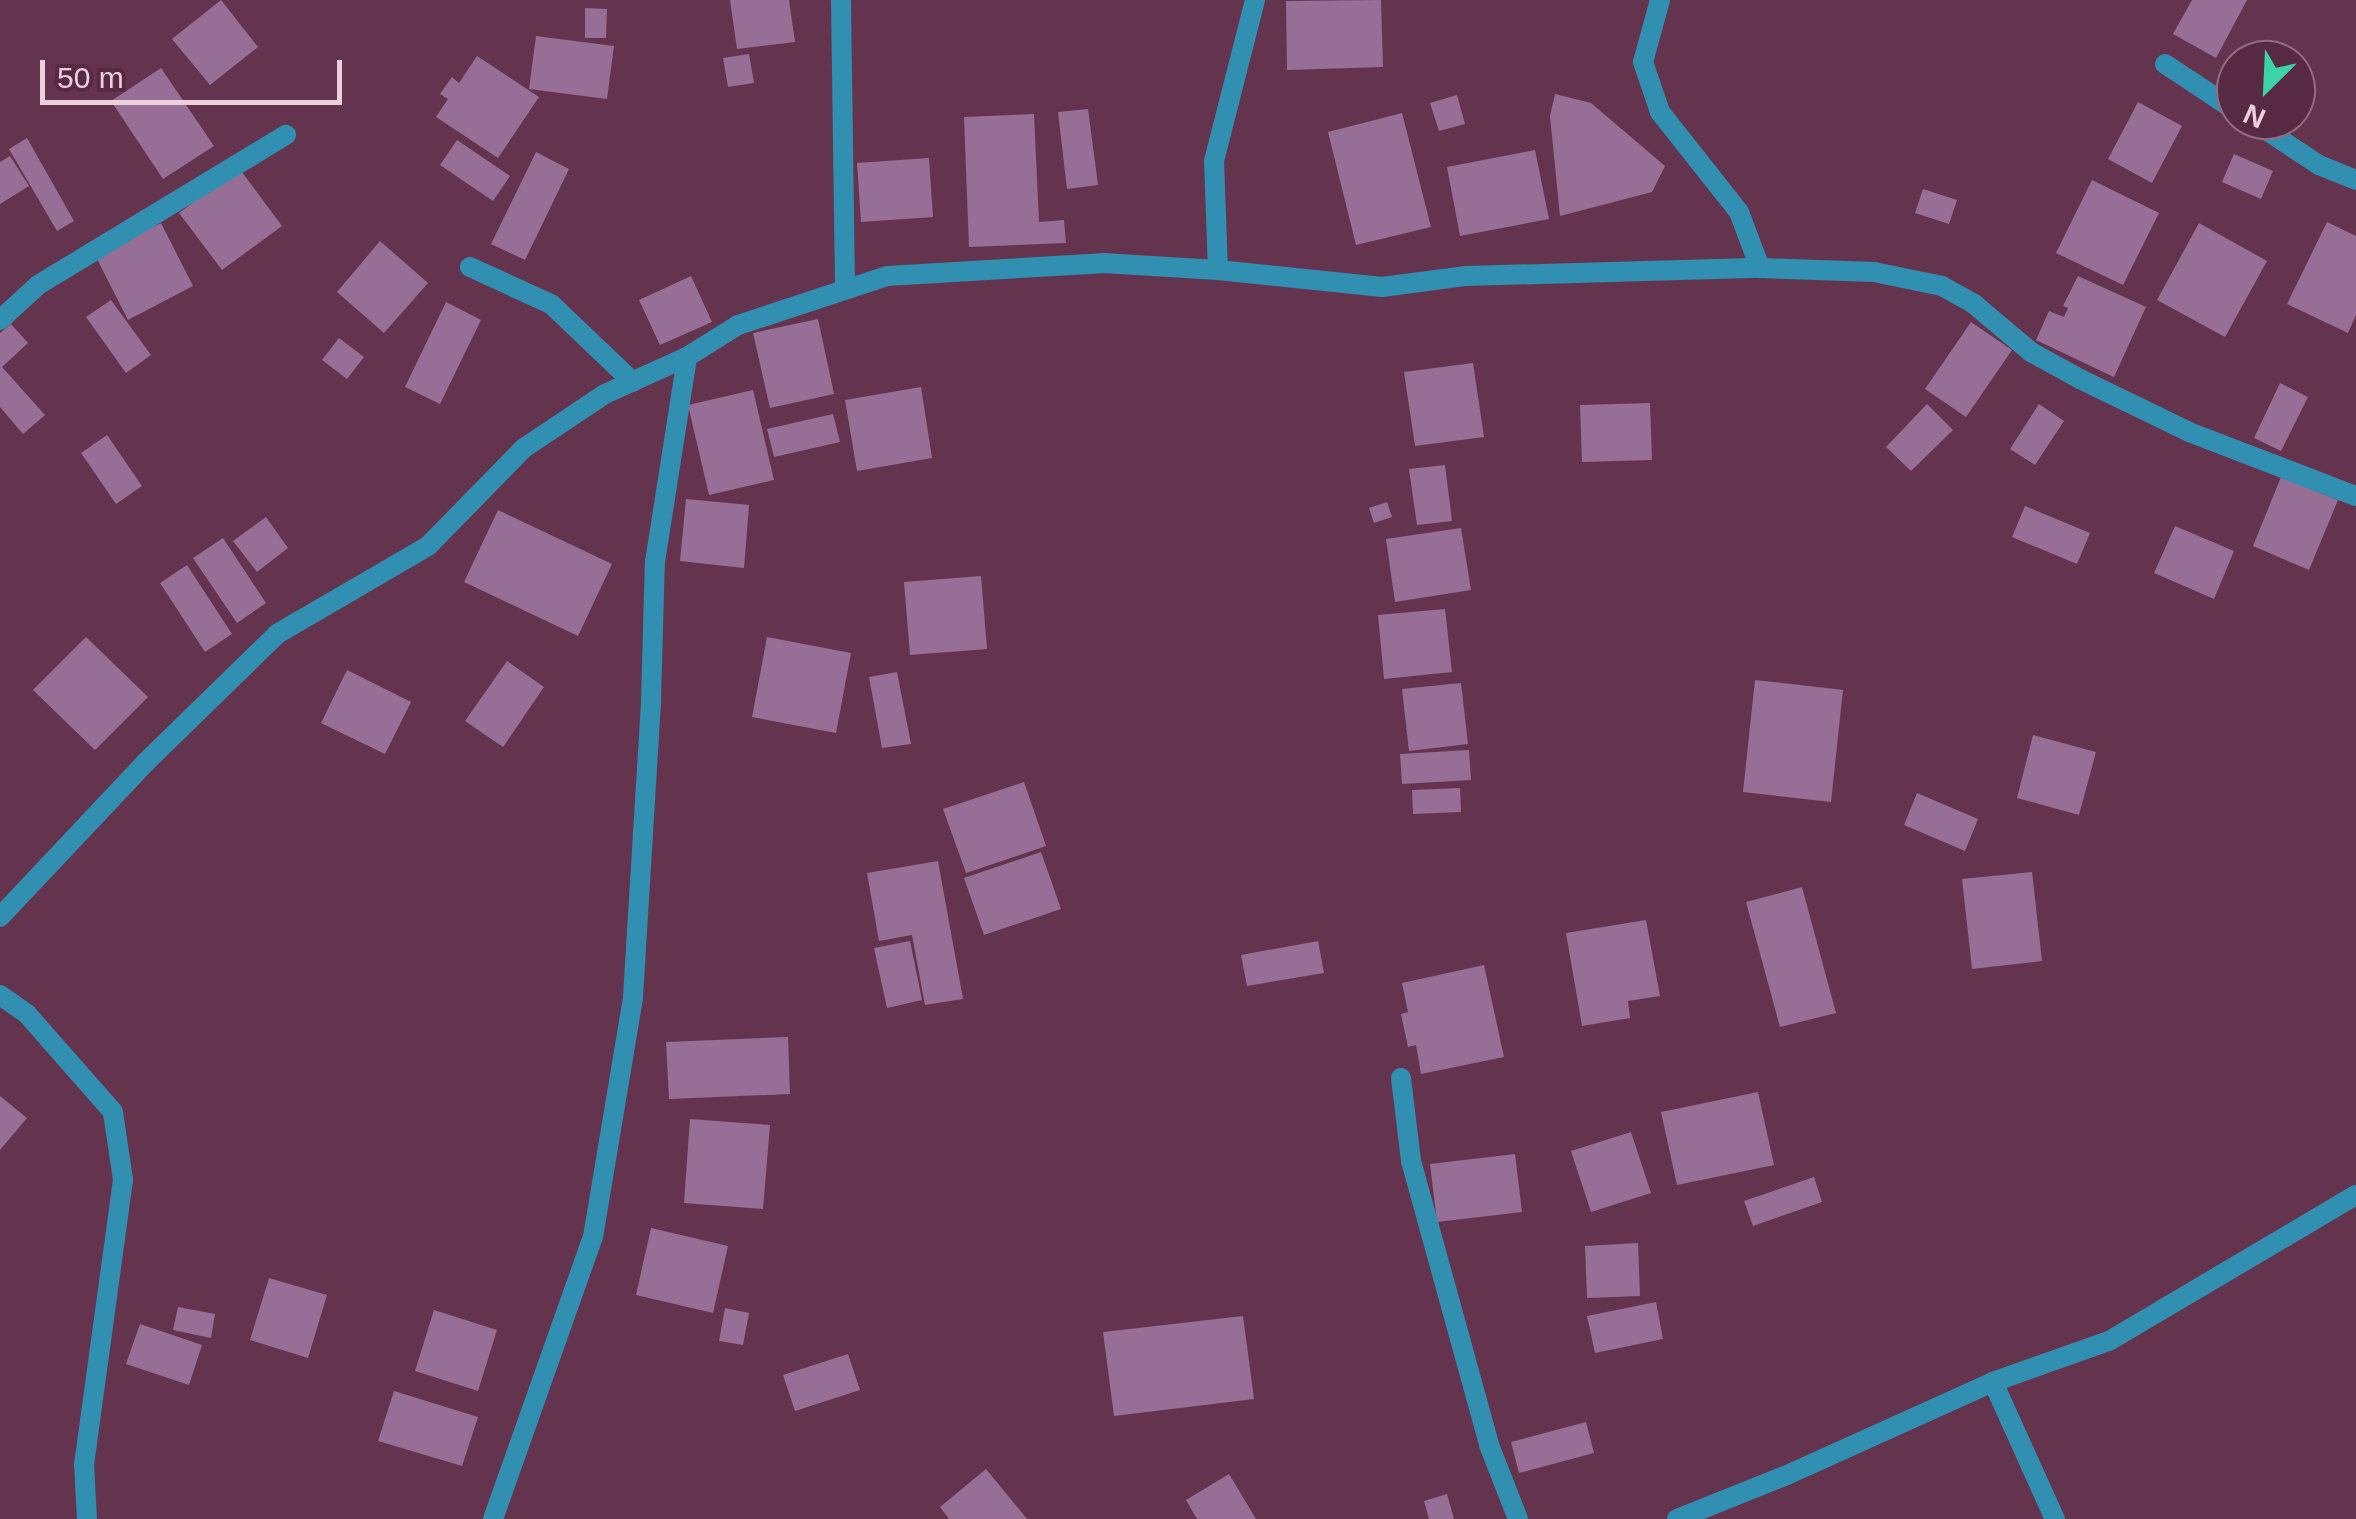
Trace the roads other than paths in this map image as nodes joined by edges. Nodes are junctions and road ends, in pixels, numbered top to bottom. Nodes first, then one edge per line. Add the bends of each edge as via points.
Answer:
1 (840, 0) edge
2 (1255, 0) edge
3 (1660, 0) edge
4 (2165, 64) dead end
5 (2216, 97) edge
6 (286, 135) dead end
7 (2281, 140) edge
8 (2356, 180) edge
9 (470, 267) dead end
10 (1760, 268) junction
11 (1218, 270) junction
12 (845, 290) junction
13 (0, 320) edge
14 (687, 356) junction
15 (633, 382) junction
16 (2356, 496) edge
17 (0, 918) edge
18 (0, 995) edge
19 (1401, 1078) dead end
20 (2356, 1194) edge
21 (1993, 1382) junction
22 (87, 1519) edge
23 (493, 1519) edge
24 (1518, 1519) edge
25 (1677, 1519) edge
26 (2055, 1519) edge

1 - 12 street
2 - 11 street via 1214,162
3 - 10 street via 1643,62 1660,112 1739,212
4 - 5 street
6 - 13 street via 38,284
7 - 8 street
9 - 15 street via 551,304
10 - 11 street via 1602,269 1382,287
10 - 16 street via 1874,272 1942,286 2031,352 2080,378 2188,432
11 - 12 street via 1102,263 887,276
12 - 14 street via 738,325
14 - 15 street
14 - 23 street via 655,562 630,1016 593,1237
15 - 17 street via 524,448 428,546 277,634 145,762
18 - 22 street via 27,1014 113,1112 123,1180 84,1464
19 - 24 street via 1416,1180 1489,1445
20 - 21 street via 2110,1341
21 - 25 street
21 - 26 street

